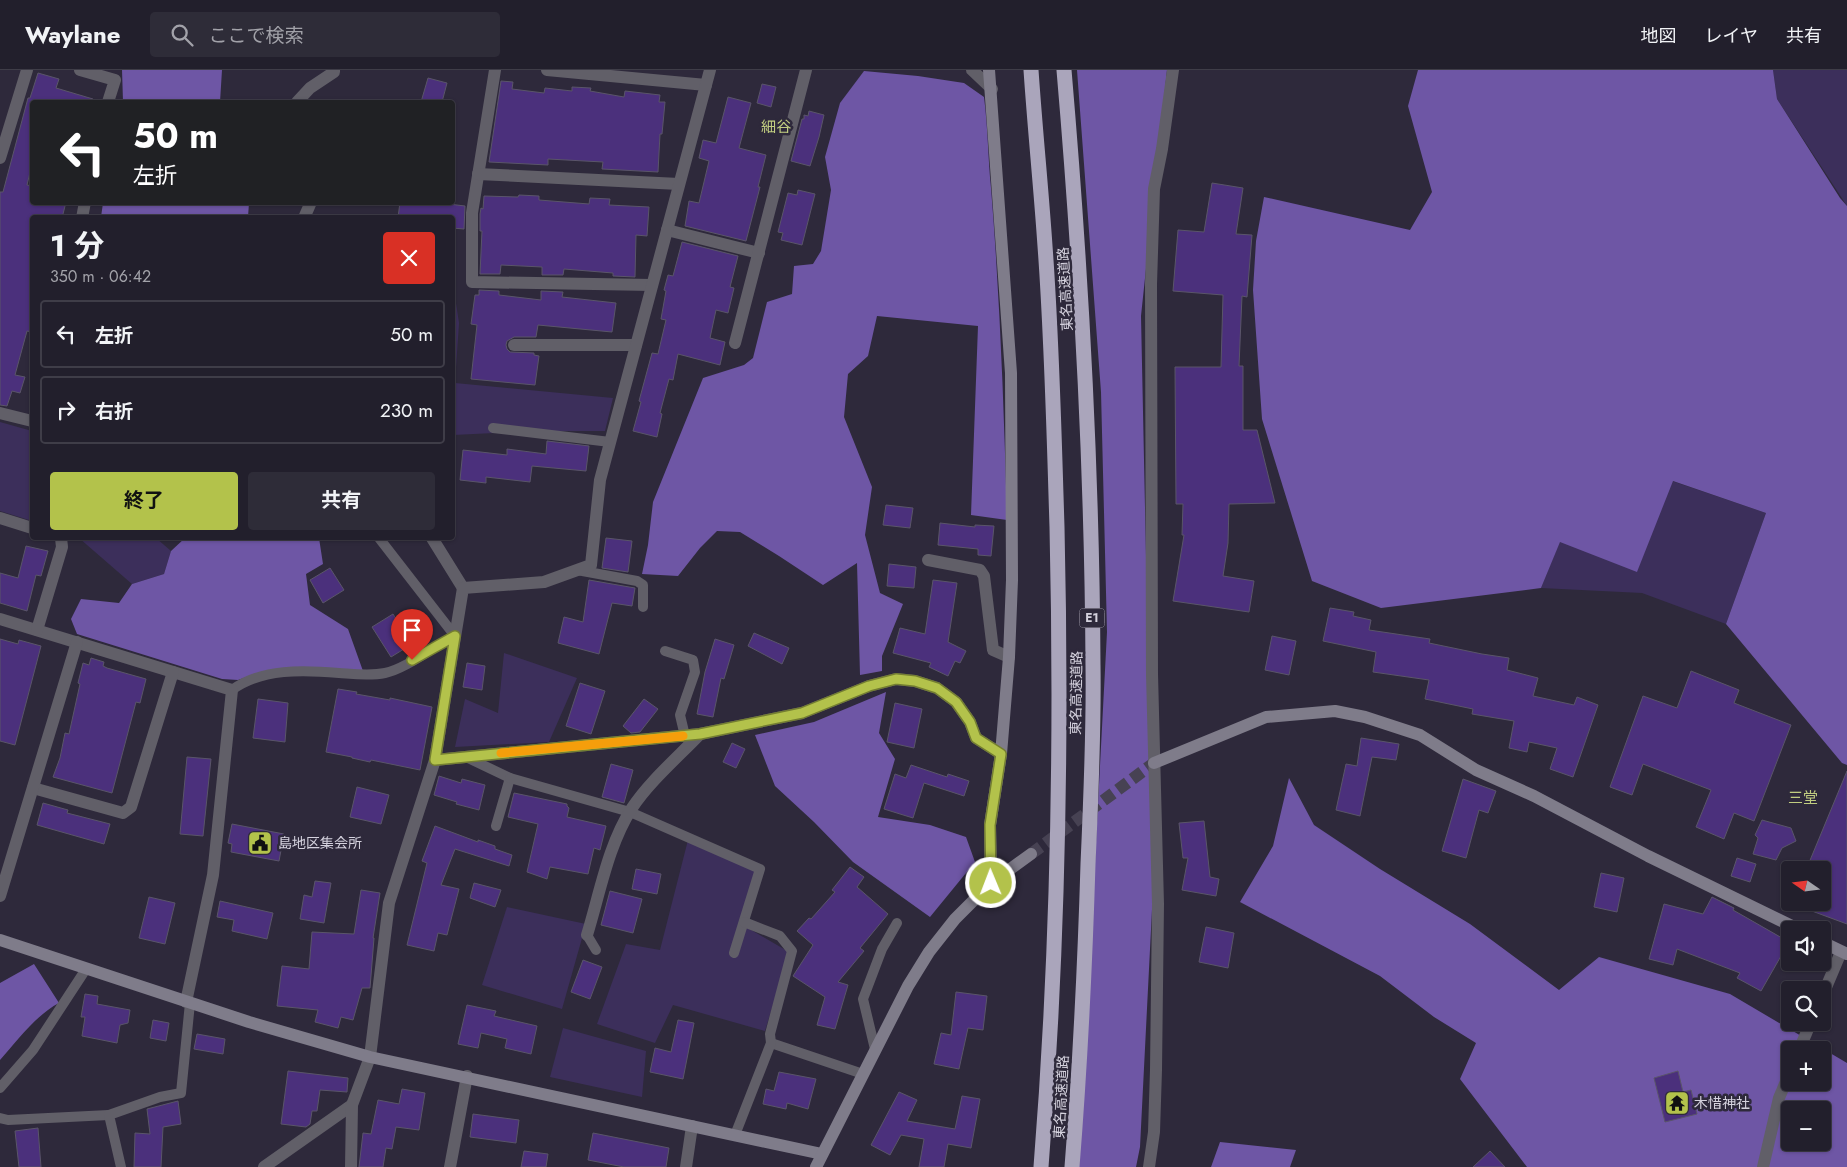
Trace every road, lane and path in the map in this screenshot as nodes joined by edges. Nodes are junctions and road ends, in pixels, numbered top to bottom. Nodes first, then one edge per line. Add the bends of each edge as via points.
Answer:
1 (26, 70) edge
2 (80, 70) edge
3 (334, 70) edge
4 (495, 70) edge
5 (547, 70) edge
6 (710, 70) edge
7 (806, 70) edge
8 (972, 70) edge
9 (989, 70) edge
10 (1030, 70) edge
11 (1064, 70) edge
12 (1173, 70) edge
13 (706, 85) junction
14 (992, 89) junction
15 (109, 100) edge
16 (299, 100) edge
17 (0, 158) edge
18 (478, 174) junction
19 (679, 184) junction
20 (667, 230) junction
21 (759, 253) junction
22 (652, 285) junction
23 (735, 343) dead end
24 (514, 344) dead end
25 (636, 345) junction
26 (0, 413) edge
27 (30, 420) edge
28 (493, 428) dead end
29 (610, 442) junction
30 (0, 518) edge
31 (30, 527) edge
32 (61, 540) edge
33 (381, 540) edge
34 (433, 540) edge
35 (928, 560) dead end
36 (577, 570) junction
37 (463, 588) junction
38 (643, 607) dead end
39 (0, 619) edge
40 (37, 630) junction
41 (455, 636) junction
42 (77, 642) junction
43 (665, 651) dead end
44 (1009, 657) junction
45 (173, 672) junction
46 (232, 690) junction
47 (700, 734) junction
48 (685, 736) junction
49 (1001, 754) junction
50 (466, 756) junction
51 (435, 760) junction
52 (1154, 763) junction
53 (510, 778) junction
54 (33, 788) junction
55 (630, 812) junction
56 (496, 826) dead end
57 (1031, 854) tunnel mouth
58 (4, 866) edge
59 (991, 883) junction
60 (0, 896) edge
61 (1782, 921) edge
62 (744, 922) junction
63 (897, 923) dead end
64 (587, 935) joint
65 (0, 940) edge
66 (1831, 946) edge
67 (596, 950) dead end
68 (1844, 953) edge
69 (734, 954) dead end
70 (86, 969) junction
71 (1830, 981) edge
72 (188, 1002) junction
73 (771, 1043) junction
74 (875, 1049) junction
75 (370, 1056) junction
76 (863, 1074) junction
77 (468, 1076) junction
78 (0, 1088) edge
79 (1783, 1091) edge
80 (352, 1105) junction
81 (109, 1115) junction
82 (0, 1118) edge
83 (692, 1126) junction
84 (735, 1135) junction
85 (822, 1154) junction
86 (120, 1167) edge
87 (264, 1167) edge
88 (351, 1167) edge
89 (450, 1167) edge
90 (686, 1167) edge
91 (816, 1167) edge
92 (1041, 1167) edge
93 (1072, 1167) edge
94 (1149, 1167) edge
95 (1763, 1167) edge

1 - 17 street
2 - 15 street via 115,80
3 - 16 street
4 - 18 street
5 - 13 street
6 - 13 street
7 - 21 street
8 - 14 street
9 - 14 street
10 - 92 highway, 東名高速道路 via 1045,248 1060,658 1050,1048
11 - 93 highway, 東名高速道路 / E1 via 1078,227 1089,441 1093,667 1085,962
12 - 52 street via 1154,189 1151,284
13 - 19 street
14 - 44 street via 1011,373
18 - 19 street
18 - 22 street via 472,212 472,282
19 - 20 street
20 - 21 street
20 - 22 street
21 - 23 street
22 - 25 street
24 - 25 street
25 - 29 street
26 - 27 street
28 - 29 lane
29 - 36 street via 600,480 591,565
30 - 31 street
32 - 40 street via 62,547
33 - 41 lane
34 - 37 street
35 - 44 street via 980,570 984,576 993,650
36 - 37 street via 544,582
36 - 38 lane via 636,581 643,585
37 - 41 street
39 - 40 street
40 - 42 street
41 - 46 lane via 386,673 287,672 242,682
41 - 51 street
42 - 45 street
42 - 54 street
43 - 48 lane via 693,660 695,672 680,715
44 - 49 street
45 - 46 street
45 - 54 street via 131,807 122,814
46 - 72 street via 213,875
47 - 48 street
47 - 49 street via 802,713 869,686 896,679 937,688 956,702 970,722 976,738
47 - 55 street
48 - 50 street
49 - 59 street via 990,825
50 - 51 street
50 - 53 lane
51 - 75 street via 389,902
52 - 61 street via 1266,718 1335,711 1365,716 1420,735 1476,770
52 - 94 street via 1158,904 1156,1070
53 - 55 lane
53 - 56 lane
54 - 58 street
55 - 62 lane via 760,869
55 - 64 street via 615,841
57 - 59 street
58 - 60 street
59 - 74 street via 955,919 929,952
62 - 69 lane
62 - 73 lane via 780,936 792,951 770,1034
63 - 74 lane via 882,949 863,999
64 - 67 lane
65 - 70 street
66 - 68 street
68 - 71 street
70 - 72 street
70 - 78 lane via 33,1050
72 - 75 street
72 - 81 lane via 181,1093
73 - 76 lane
73 - 84 lane
74 - 76 street
75 - 77 street
75 - 80 street
76 - 85 street
77 - 83 street
77 - 89 street
79 - 95 street
80 - 87 street
80 - 88 street
81 - 82 lane
81 - 86 lane
83 - 84 street
83 - 90 street
84 - 85 street
85 - 91 street

